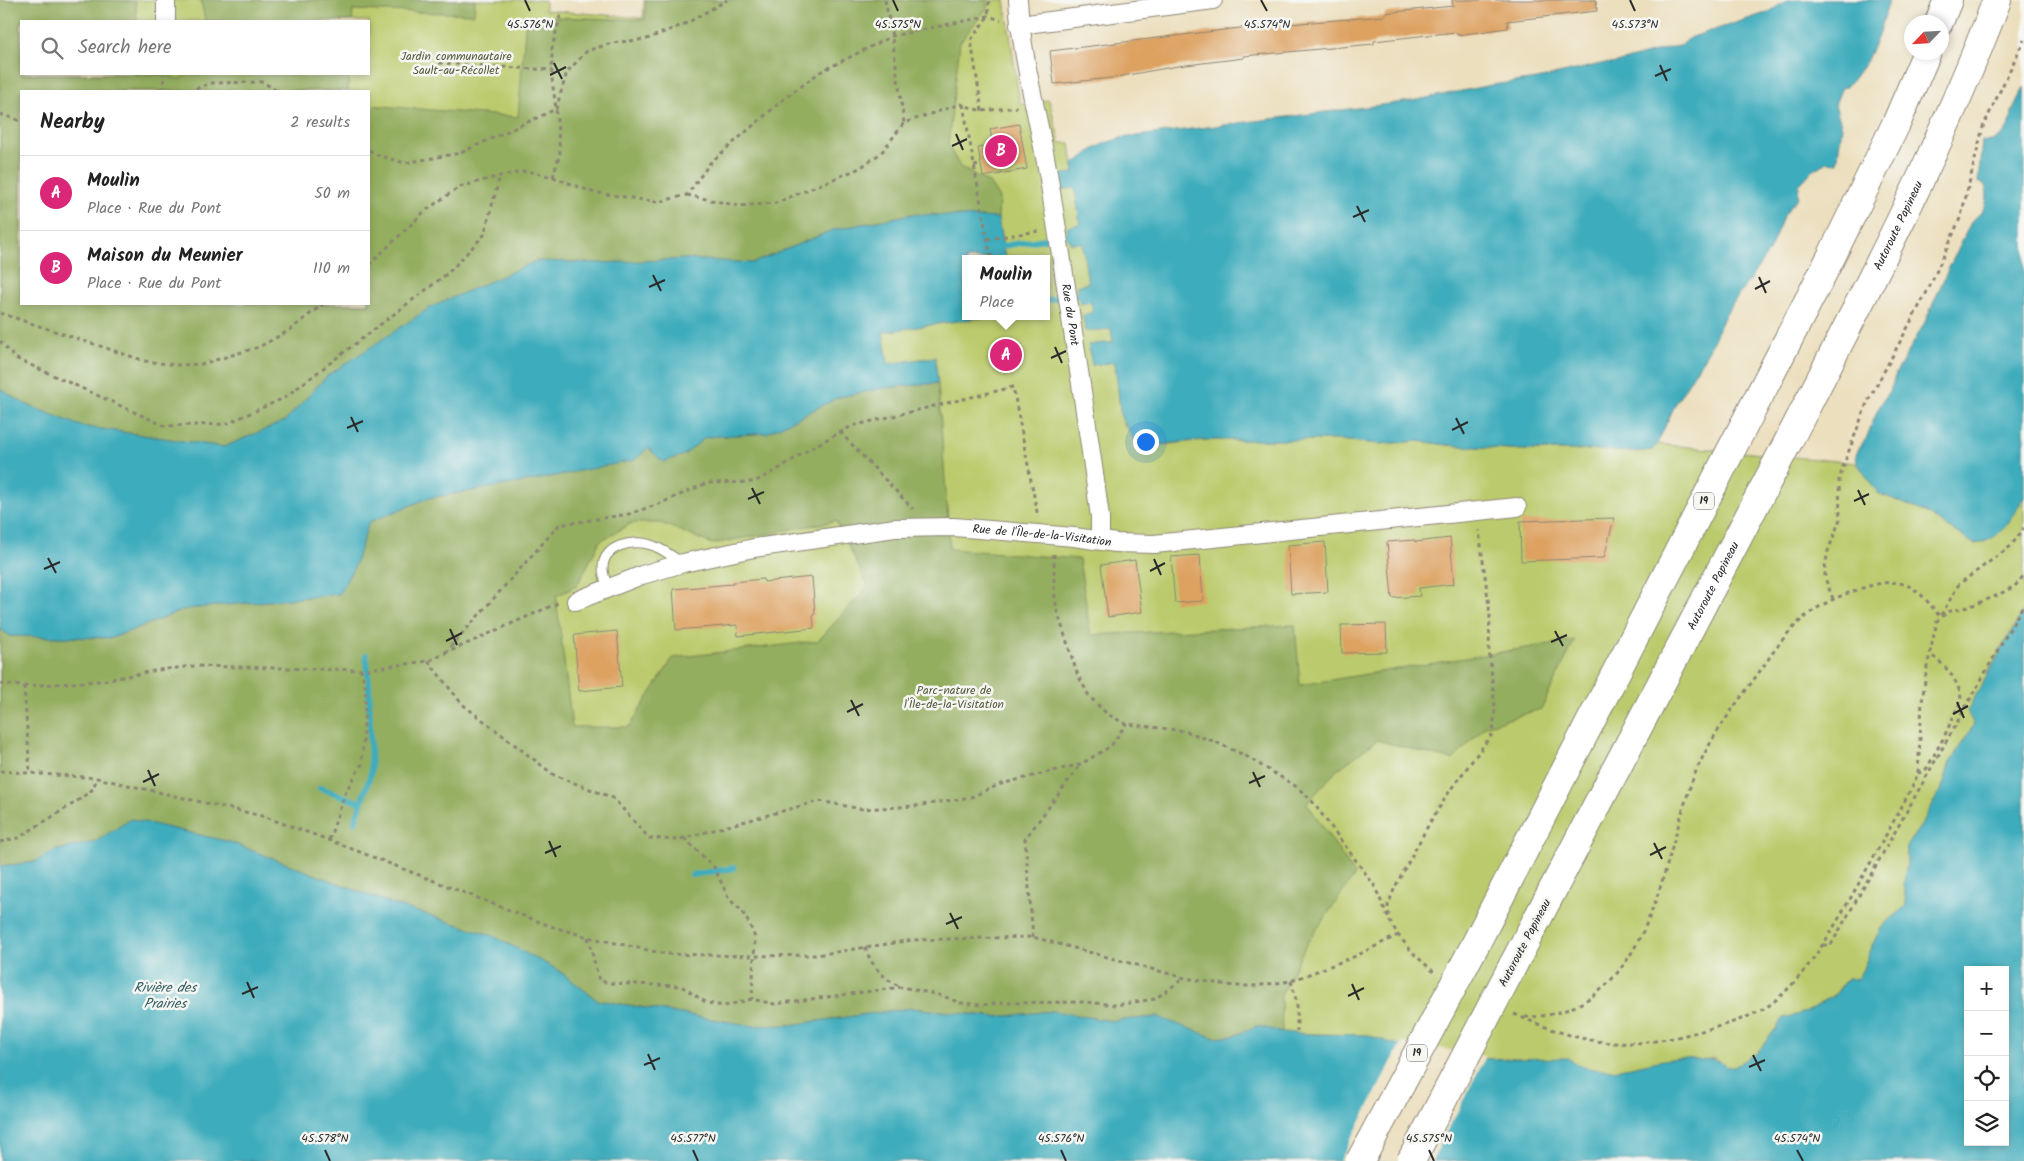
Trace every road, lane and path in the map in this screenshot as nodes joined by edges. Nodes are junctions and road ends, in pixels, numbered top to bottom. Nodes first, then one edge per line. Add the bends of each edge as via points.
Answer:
1 (166, 0) edge
2 (727, 0) edge
3 (884, 0) edge
4 (989, 0) edge
5 (1018, 0) edge
6 (1213, 0) edge
7 (1948, 0) edge
8 (1997, 0) edge
9 (561, 13) dead end
10 (1942, 15) edge
11 (988, 16) junction
12 (166, 20) edge
13 (1020, 26) junction
14 (892, 36) junction
15 (2024, 40) edge
16 (1924, 60) edge
17 (439, 63) dead end
18 (552, 70) junction
19 (164, 75) edge
20 (163, 90) edge
21 (191, 90) edge
22 (275, 90) edge
23 (962, 104) junction
24 (1033, 104) junction
25 (556, 110) junction
26 (982, 111) junction
27 (0, 114) edge
28 (20, 121) edge
29 (904, 124) junction
30 (370, 151) edge
31 (981, 165) dead end
32 (974, 166) junction
33 (500, 176) junction
34 (553, 177) junction
35 (687, 195) junction
36 (1019, 235) dead end
37 (988, 240) junction
38 (990, 255) edge
39 (370, 264) edge
40 (322, 305) edge
41 (0, 314) edge
42 (0, 342) edge
43 (840, 432) junction
44 (1516, 507) dead end
45 (1478, 524) dead end
46 (921, 526) junction
47 (2024, 528) edge
48 (1100, 540) junction
49 (1050, 542) junction
50 (683, 563) junction
51 (2024, 575) edge
52 (608, 588) junction
53 (1833, 599) junction
54 (576, 601) joint
55 (2024, 604) edge
56 (1940, 617) junction
57 (445, 653) junction
58 (1930, 655) junction
59 (428, 661) junction
60 (362, 670) junction
61 (0, 684) edge
62 (24, 686) junction
63 (1126, 724) junction
64 (1082, 764) junction
65 (0, 771) edge
66 (30, 772) junction
67 (1918, 773) junction
68 (97, 778) junction
69 (684, 838) junction
70 (328, 840) junction
71 (0, 842) edge
72 (1389, 919) junction
73 (1398, 935) junction
74 (588, 937) junction
75 (1033, 937) junction
76 (1822, 945) junction
77 (865, 947) junction
78 (754, 956) junction
79 (1437, 974) dead end
80 (1185, 978) junction
81 (1291, 980) junction
82 (902, 987) junction
83 (752, 999) junction
84 (1509, 1011) dead end
85 (1522, 1017) junction
86 (1296, 1031) dead end
87 (1360, 1161) edge
88 (1411, 1161) edge

1 - 12 street
2 - 25 path via 687,23 647,40 612,43 587,51 567,72
3 - 14 path
4 - 11 path
5 - 13 street, Rue du Pont
6 - 13 street
7 - 10 highway
8 - 88 highway, Autoroute Papineau, bridge via 1927,168 1852,319
9 - 18 path via 552,48
11 - 14 path
11 - 26 path via 971,40
13 - 24 street, Rue du Pont
14 - 29 path
14 - 35 path via 820,72 785,98 710,163
15 - 53 path via 1982,127 1961,216 1921,304 1867,403 1844,464 1839,480 1840,520 1825,567 1825,578
16 - 87 highway, 19, bridge via 1827,265
17 - 18 path
18 - 25 path
19 - 20 path
21 - 22 path via 212,83 263,82
23 - 26 path
23 - 29 path
23 - 32 path
24 - 26 path
24 - 48 street, Rue du Pont via 1079,370 1100,517
25 - 30 path via 460,153 405,164
25 - 34 path via 560,153
27 - 28 path
29 - 35 path via 881,153 860,168 776,203 739,206
31 - 32 path
32 - 37 path
33 - 34 path via 527,171
33 - 39 path via 459,188 425,211
33 - 42 path via 484,235 448,273 284,398 226,424 165,426 15,358
34 - 35 path via 592,192 626,198 658,202
36 - 37 path
37 - 38 path
40 - 41 path via 290,330 258,347 202,364 177,365 145,361
43 - 46 path via 920,516
43 - 49 path via 852,426 1013,386 1037,515
43 - 57 path via 754,482 706,483 629,514 559,525
44 - 48 street, Rue de l'Île-de-la-Visitation via 1154,544
45 - 72 path via 1489,600 1495,708 1493,733 1451,788 1429,824 1388,905
46 - 49 street, Rue de l'Île-de-la-Visitation via 954,527
46 - 50 street, Rue de l'Île-de-la-Visitation via 810,539
47 - 56 path via 2011,546 1959,584
48 - 49 street, Rue de l'Île-de-la-Visitation
49 - 63 path via 1057,611 1077,674 1088,696 1107,714
50 - 52 street, Rue de l'Île-de-la-Visitation
50 - 52 lane via 652,545 622,544 613,550 603,568
51 - 56 path via 2015,586 1996,596
52 - 54 street, Rue de l'Île-de-la-Visitation
53 - 56 path via 1871,585 1903,583 1925,597
53 - 85 path via 1804,618 1785,636 1709,745 1690,787 1653,906 1632,954 1622,968 1593,998 1581,1005 1564,1012
54 - 57 path via 562,602
55 - 76 path via 1831,944
56 - 58 path
57 - 59 path
58 - 67 path via 1922,702
58 - 67 path via 1941,661 1959,690 1961,700 1927,768
59 - 60 path
59 - 69 path via 462,704 554,775 612,798 649,838
60 - 62 path via 194,666 101,681
60 - 70 path via 366,689 362,764 346,791
61 - 62 path
62 - 66 path
63 - 64 path via 1111,746
63 - 72 path via 1185,731 1212,741 1244,755 1297,788 1312,801 1374,886
64 - 69 path via 1001,784 971,797 916,806 862,809 819,801
64 - 75 path via 1025,839
65 - 66 path
66 - 68 path
67 - 76 path
68 - 70 path via 262,816
68 - 71 path via 93,789 76,802 18,838
69 - 78 path via 714,867 729,899 750,925 755,938
70 - 74 path via 509,911
72 - 73 path
73 - 79 path
73 - 81 path via 1356,956
74 - 78 path via 666,954
74 - 83 path via 598,980 681,986 707,1003 724,1006
75 - 77 path via 912,940
75 - 80 path
76 - 85 path via 1796,980 1770,1004 1750,1015 1675,1038 1605,1043 1558,1032
77 - 78 path via 816,955
77 - 82 path via 884,978
78 - 83 path
80 - 81 path via 1234,986
80 - 82 path via 1155,999 1116,1005 1084,1002 982,1005 960,1003
81 - 86 path via 1297,1004
82 - 83 path via 774,1004
84 - 85 path

